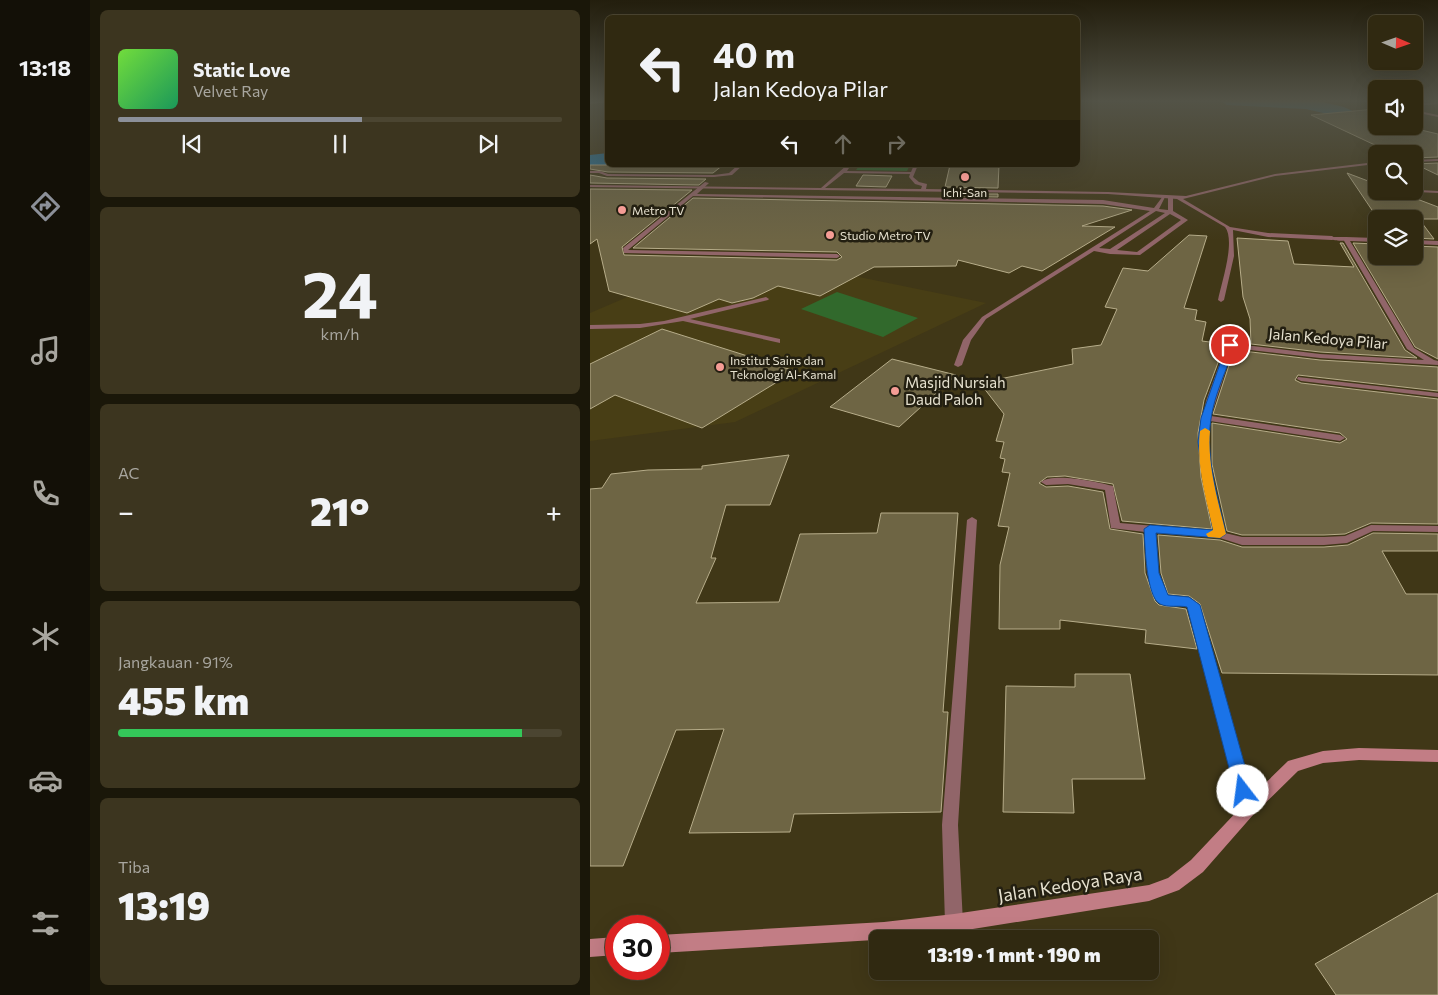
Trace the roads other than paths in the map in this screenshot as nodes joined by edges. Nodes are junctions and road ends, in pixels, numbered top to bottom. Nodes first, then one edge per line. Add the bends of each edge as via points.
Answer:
1 (1438, 160) edge
2 (1423, 161) edge
3 (1368, 164) edge
4 (739, 167) edge
5 (848, 167) edge
6 (915, 167) edge
7 (590, 172) edge
8 (844, 172) junction
9 (913, 172) junction
10 (590, 182) edge
11 (704, 185) junction
12 (590, 186) edge
13 (823, 186) junction
14 (923, 188) junction
15 (1423, 191) edge
16 (1438, 192) edge
17 (692, 195) junction
18 (1163, 197) junction
19 (1171, 198) junction
20 (1178, 199) junction
21 (1156, 209) junction
22 (1170, 212) junction
23 (1230, 228) junction
24 (1346, 239) junction
25 (1368, 240) edge
26 (1423, 242) edge
27 (1438, 243) edge
28 (1092, 249) junction
29 (1110, 252) junction
30 (837, 256) dead end
31 (766, 299) dead end
32 (1221, 300) dead end
33 (683, 320) junction
34 (590, 327) edge
35 (777, 341) dead end
36 (1437, 363) edge
37 (958, 365) dead end
38 (1301, 379) dead end
39 (1438, 395) edge
40 (1206, 418) junction
41 (1340, 438) dead end
42 (1046, 482) dead end
43 (972, 520) dead end
44 (1150, 529) junction
45 (1438, 530) edge
46 (1220, 534) junction
47 (1438, 756) edge
48 (1248, 810) junction
49 (954, 923) junction
50 (670, 943) edge
51 (605, 947) edge
52 (590, 948) edge

1 - 2 street
3 - 20 street via 1275,175
4 - 7 street via 730,174 714,176
5 - 8 street
6 - 9 street
8 - 9 street
8 - 13 street
9 - 14 street via 911,177
10 - 11 street
11 - 12 street
11 - 13 street
11 - 17 street
13 - 14 street
14 - 18 street
15 - 16 street
17 - 21 street via 1103,202
17 - 30 street via 625,249 626,252
18 - 19 street
18 - 21 street
19 - 20 street
19 - 22 street
20 - 23 street
21 - 22 street
21 - 28 street
22 - 29 street
22 - 29 street via 1185,220 1138,254
23 - 24 street via 1268,235
23 - 32 street via 1231,256
24 - 25 street
24 - 36 street via 1411,349
26 - 27 street
28 - 29 street
28 - 37 street via 984,318 966,340
31 - 33 street
33 - 34 street via 640,326
33 - 35 street
36 - 40 street, Jalan Kedoya Pilar via 1320,356 1232,344
38 - 39 street
40 - 41 street
40 - 46 street, Jalan Kedoya Pilar via 1207,471
42 - 44 street via 1068,481 1110,488 1113,491 1115,526
43 - 49 street via 950,825
44 - 46 street
44 - 48 street via 1153,573 1163,600 1194,605
45 - 46 street via 1371,528 1347,539 1324,541 1242,541
47 - 48 street, Jalan Kedoya Raya via 1359,754 1323,757 1293,766
48 - 49 street, Jalan Kedoya Raya via 1196,866 1173,884 1148,893
49 - 50 street, Jalan Kedoya Raya via 884,931
51 - 52 street

